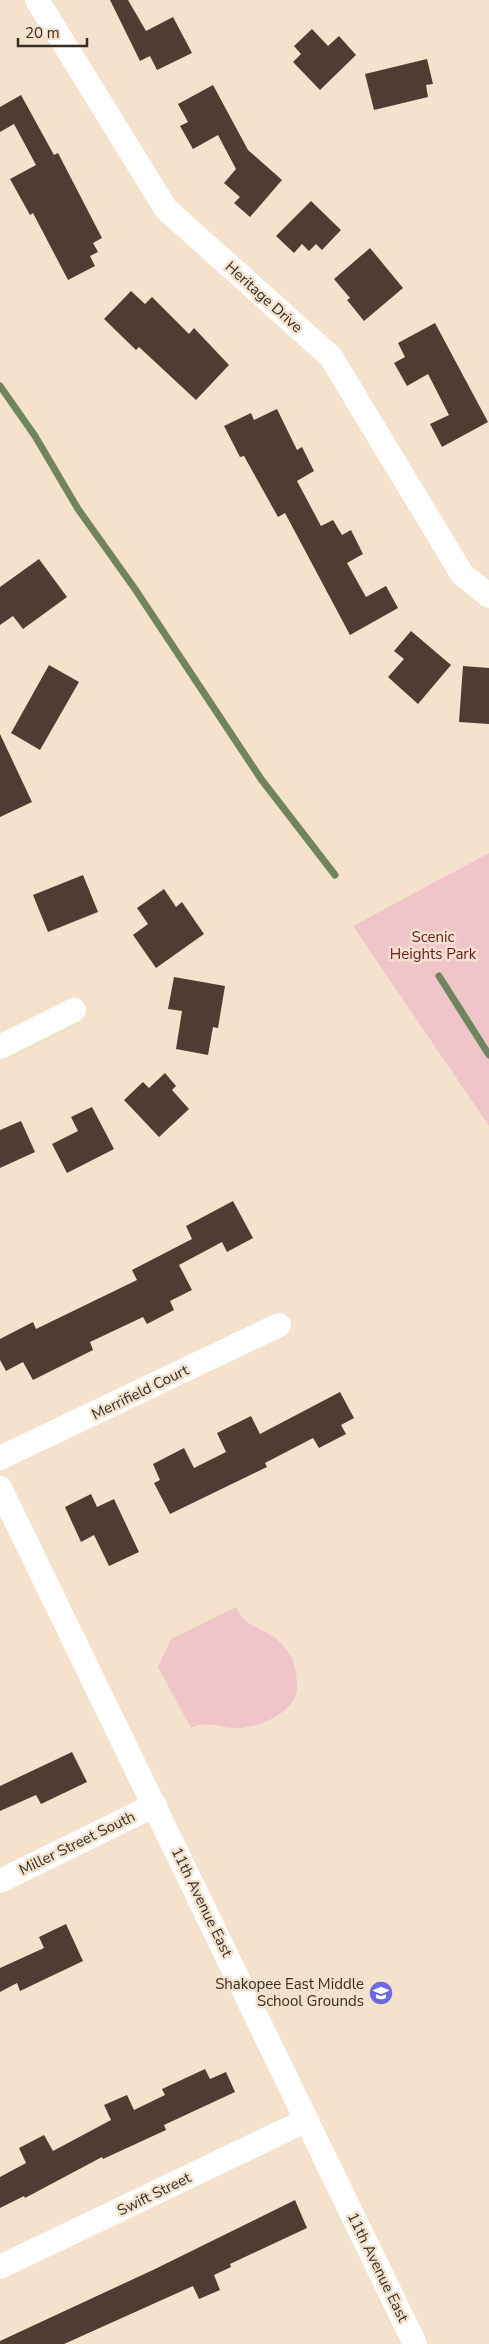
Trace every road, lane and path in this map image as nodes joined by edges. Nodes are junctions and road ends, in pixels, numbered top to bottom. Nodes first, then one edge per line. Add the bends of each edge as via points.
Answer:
1 (37, 0) edge
2 (489, 596) edge
3 (74, 1010) dead end
4 (0, 1047) edge
5 (279, 1325) dead end
6 (0, 1458) edge
7 (0, 1488) edge
8 (155, 1805) junction
9 (0, 1881) edge
10 (307, 2120) junction
11 (0, 2267) edge
12 (415, 2344) edge

1 - 2 street, Heritage Drive via 166,208 331,357 462,574
3 - 4 street
5 - 6 street, Merrifield Court
7 - 8 street, 11th Avenue East
8 - 9 street, Miller Street South
8 - 10 street, 11th Avenue East
10 - 11 street, Swift Street
10 - 12 street, 11th Avenue East

